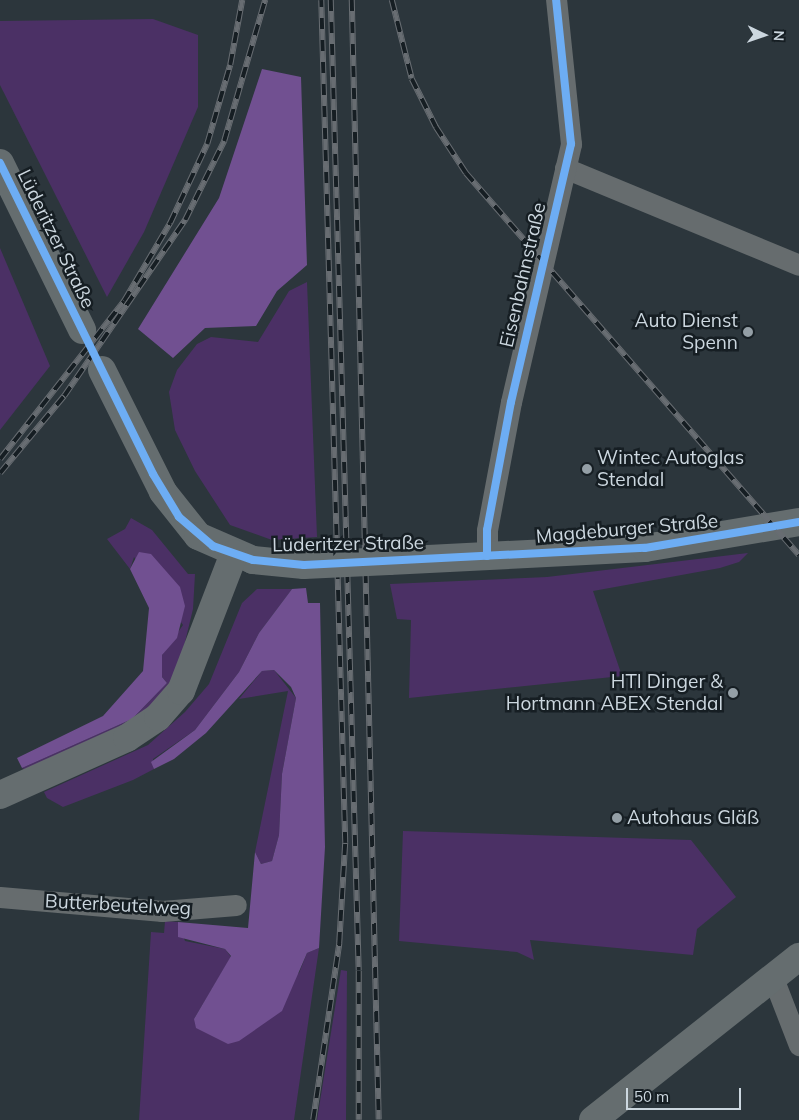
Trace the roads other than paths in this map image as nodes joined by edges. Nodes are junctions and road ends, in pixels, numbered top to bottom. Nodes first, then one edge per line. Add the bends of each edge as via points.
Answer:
1 (556, 0) edge
2 (0, 162) edge
3 (565, 168) junction
4 (799, 265) edge
5 (82, 330) dead end
6 (102, 370) dead end
7 (799, 522) edge
8 (234, 554) junction
9 (487, 556) junction
10 (0, 796) edge
11 (0, 897) edge
12 (236, 905) dead end
13 (799, 957) edge
14 (772, 978) junction
15 (799, 1045) edge
16 (593, 1120) edge

1 - 3 street, Eisenbahnstraße via 572,129
2 - 5 main road, Lüderitzer Straße
3 - 4 street
3 - 9 street, Eisenbahnstraße via 502,445 487,530
6 - 8 main road, Lüderitzer Straße via 171,506 198,536
7 - 9 main road, Magdeburger Straße via 654,547
8 - 9 main road, Lüderitzer Straße, bridge via 268,563 304,565
8 - 10 main road via 183,685 158,717 127,738
11 - 12 street, Butterbeutelweg via 162,911
13 - 14 main road
14 - 15 street
14 - 16 main road

